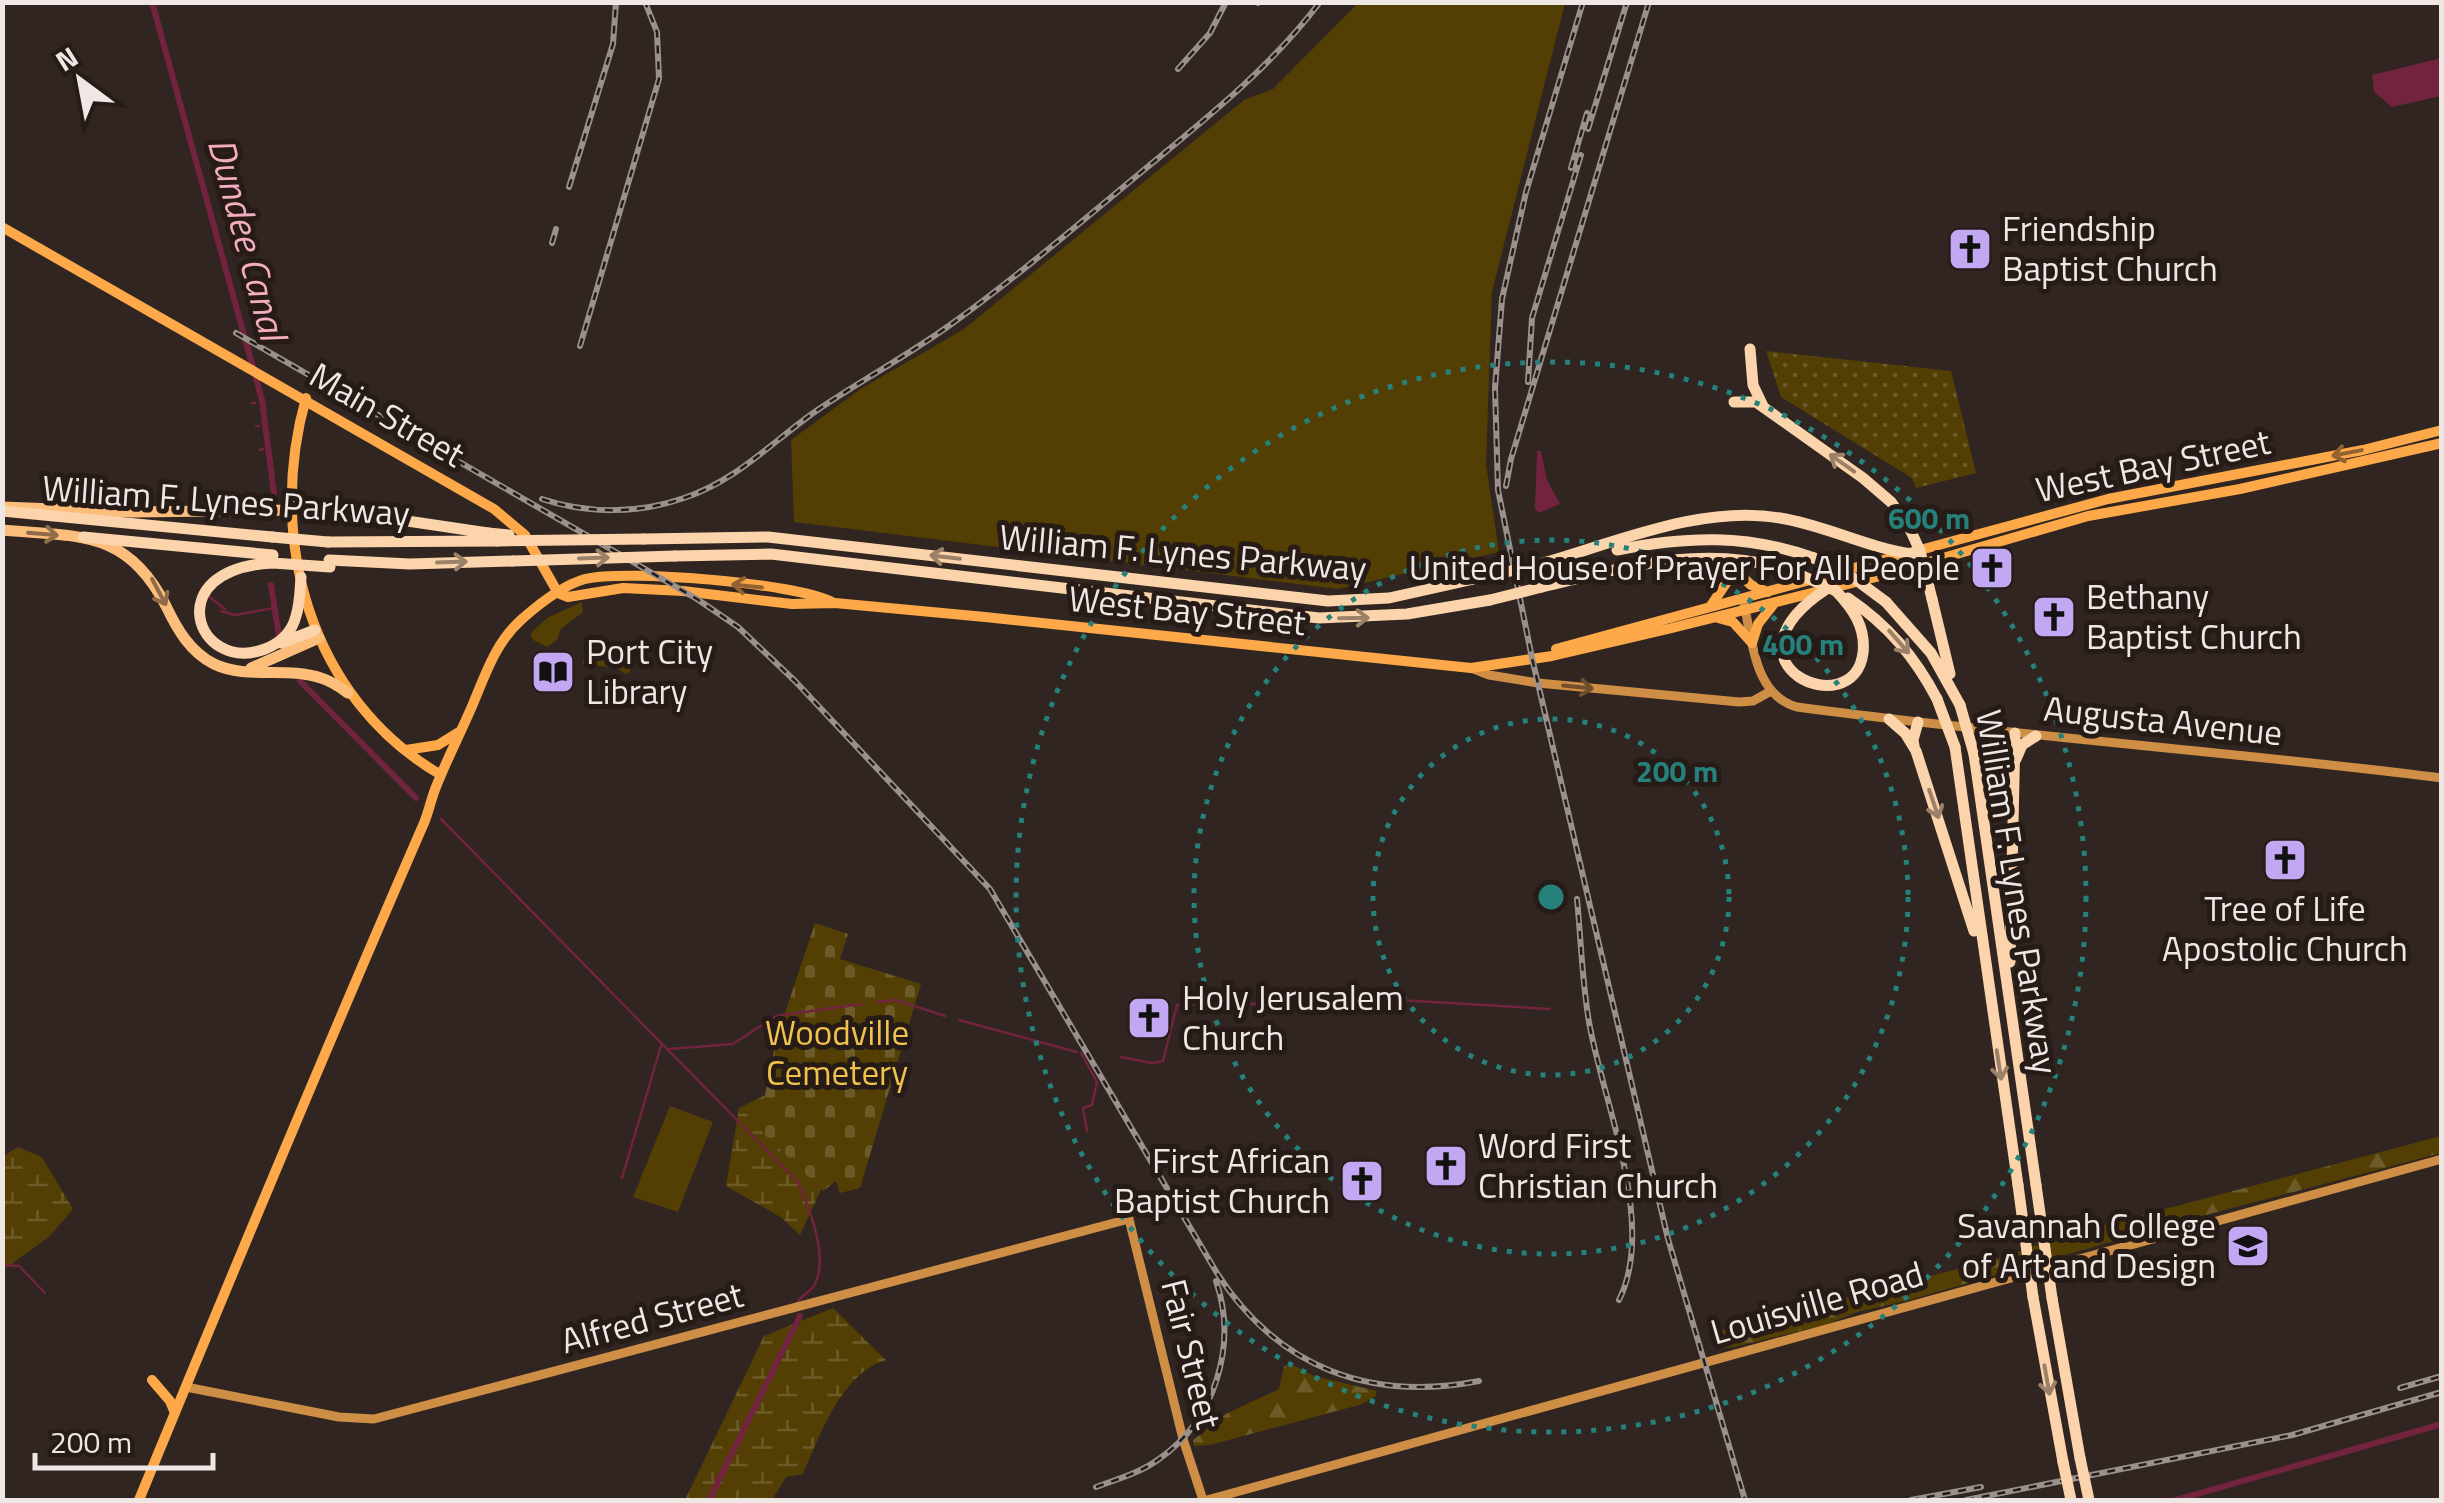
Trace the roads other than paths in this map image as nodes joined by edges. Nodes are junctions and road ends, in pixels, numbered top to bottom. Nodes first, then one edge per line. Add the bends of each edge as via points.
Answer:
1 (2, 227) edge
2 (1750, 349) dead end
3 (306, 398) junction
4 (1734, 402) dead end
5 (1766, 409) junction
6 (2442, 430) edge
7 (2442, 443) edge
8 (293, 504) junction
9 (2, 509) edge
10 (2, 530) edge
11 (83, 537) junction
12 (492, 537) junction
13 (1913, 554) junction
14 (273, 558) junction
15 (542, 564) junction
16 (1533, 566) junction
17 (301, 577) junction
18 (583, 580) junction
19 (1769, 592) junction
20 (558, 593) junction
21 (1839, 595) junction
22 (1780, 602) junction
23 (835, 604) junction
24 (1744, 604) junction
25 (1713, 612) junction
26 (317, 634) junction
27 (1752, 642) junction
28 (267, 648) junction
29 (1471, 668) junction
30 (236, 671) junction
31 (348, 692) junction
32 (1771, 692) junction
33 (1957, 699) junction
34 (1889, 720) junction
35 (1918, 722) junction
36 (460, 731) junction
37 (2014, 733) junction
38 (2036, 736) junction
39 (404, 750) junction
40 (1916, 751) junction
41 (2014, 763) junction
42 (441, 775) junction
43 (2442, 778) edge
44 (1984, 969) junction
45 (2008, 981) junction
46 (2442, 1159) edge
47 (1129, 1220) joint
48 (152, 1380) dead end
49 (186, 1386) junction
50 (175, 1413) junction
51 (138, 1500) edge
52 (1205, 1500) edge
53 (2070, 1500) edge
54 (2089, 1500) edge

1 - 3 main road, Main Street
2 - 5 highway via 1754,385
3 - 8 main road
3 - 15 main road, Main Street via 506,517
4 - 5 highway via 1749,400
33 -> 5 highway, bridge via 1909,527 1864,478
6 -> 13 main road, West Bay Street via 2108,498
7 - 21 main road, West Bay Street via 2088,516
8 - 9 highway via 134,512
8 - 12 highway
8 - 17 main road
9 - 12 highway, William F. Lynes Parkway, bridge via 328,542
10 -> 11 highway
11 - 14 highway, William F. Lynes Parkway
11 -> 30 highway via 136,560 188,643 214,664
16 -> 12 highway, William F. Lynes Parkway, bridge via 1389,598 1328,601 768,537
13 - 16 highway via 1820,526 1739,514
13 - 19 main road, West Bay Street
14 -> 21 highway, William F. Lynes Parkway, bridge via 410,564 771,554 1319,618 1407,614 1701,556 1788,568
14 - 28 highway via 221,575 199,604 200,620 215,643 239,652
15 - 18 main road
15 - 20 main road, Main Street
16 - 33 highway, William F. Lynes Parkway, bridge via 1708,537 1755,541 1814,558 1886,602 1931,653
17 - 26 main road
17 - 28 highway via 296,618
18 - 20 main road
23 -> 18 main road, West Bay Street via 819,595 656,575
19 - 24 main road, West Bay Street
19 - 25 main road via 1735,570
20 - 23 main road, West Bay Street via 623,588
20 - 36 main road via 512,628
21 - 21 highway via 1860,624 1862,661 1838,684 1807,683 1790,668 1782,639 1793,615
21 - 22 main road, West Bay Street
21 -> 44 highway, William F. Lynes Parkway, bridge via 1880,621 1906,648 1937,699 1955,747
22 - 24 main road, West Bay Street
22 - 27 main road via 1762,617
23 - 29 main road, West Bay Street
24 - 25 main road, West Bay Street
24 - 27 main road
25 - 27 main road
25 - 29 main road, West Bay Street
26 - 28 highway
26 - 30 highway via 270,662
26 - 31 main road
27 - 32 main road
29 -> 32 main road via 1538,683 1747,702
30 - 31 highway via 312,675
31 - 39 main road
32 - 34 main road, Augusta Avenue via 1798,708
33 - 45 highway, William F. Lynes Parkway, bridge via 1974,754
34 - 35 main road, Augusta Avenue
34 - 40 highway
35 - 37 main road, Augusta Avenue
35 - 40 highway
36 - 39 main road via 438,745
36 - 42 main road
37 - 38 main road, Augusta Avenue
37 - 41 highway
38 - 41 highway
38 - 43 main road, Augusta Avenue
39 - 42 main road
40 -> 44 highway
41 - 45 highway
42 - 49 main road
44 -> 53 highway, William F. Lynes Parkway, bridge
45 - 54 highway, William F. Lynes Parkway, bridge via 2052,1298
46 - 52 main road, Louisville Road
47 - 49 main road, Alfred Street via 374,1420
47 - 52 main road, Fair Street via 1183,1439
48 - 50 main road
49 - 50 main road
50 - 51 main road

